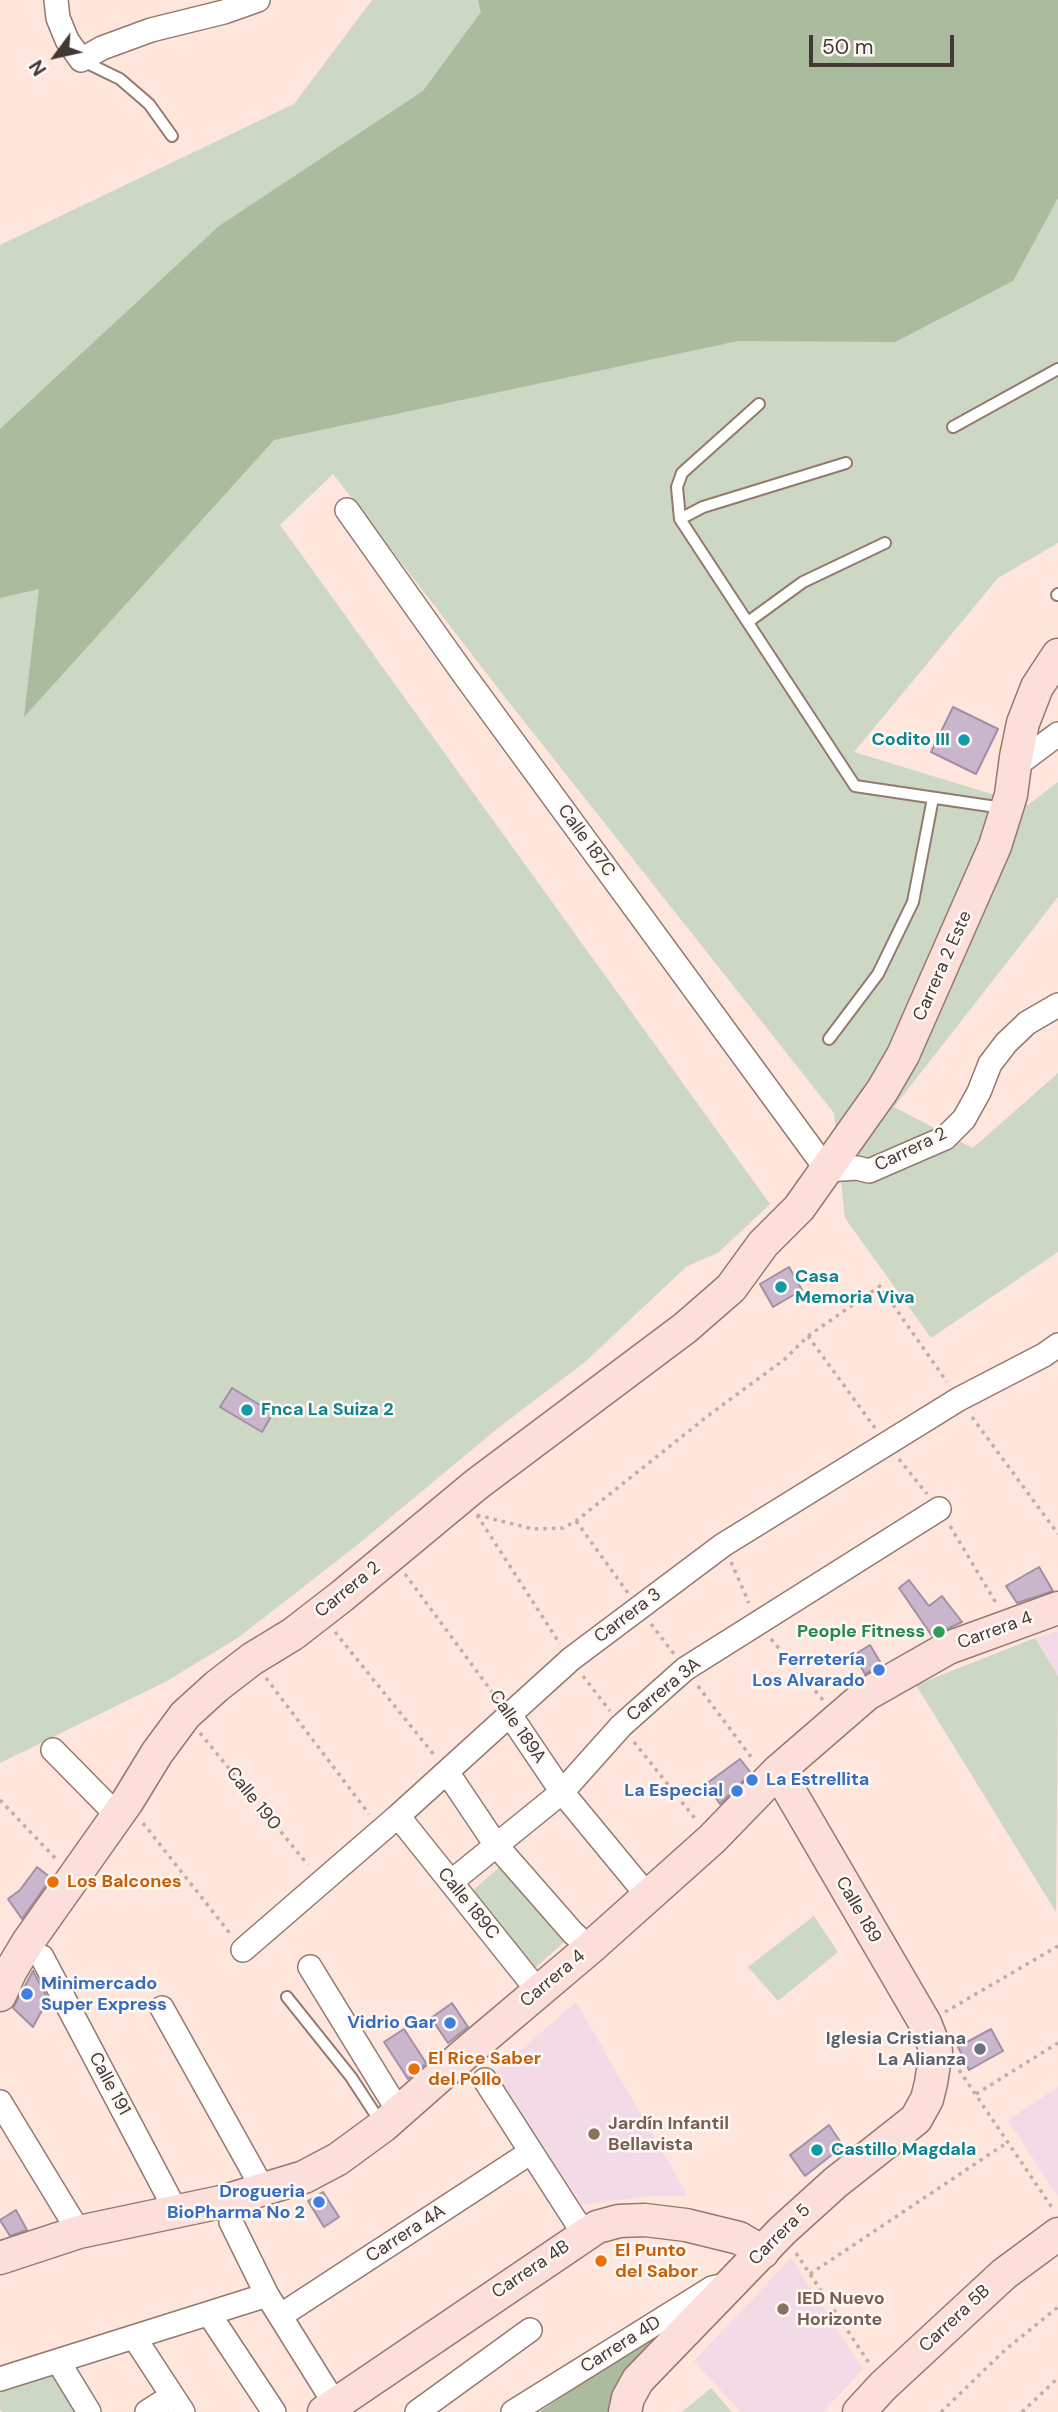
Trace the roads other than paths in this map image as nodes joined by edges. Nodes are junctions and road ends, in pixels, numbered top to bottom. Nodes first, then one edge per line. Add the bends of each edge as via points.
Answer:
1 (56, 0) edge
2 (258, 0) edge
3 (81, 60) junction
4 (172, 135) dead end
5 (1058, 369) edge
6 (759, 404) dead end
7 (953, 427) dead end
8 (846, 463) dead end
9 (347, 510) dead end
10 (680, 519) junction
11 (886, 543) dead end
12 (748, 622) junction
13 (1058, 655) edge
14 (1058, 734) edge
15 (1014, 767) junction
16 (933, 797) junction
17 (1007, 808) junction
18 (1058, 1005) edge
19 (829, 1039) dead end
20 (827, 1170) junction
21 (763, 1244) joint
22 (1058, 1345) edge
23 (939, 1509) road end
24 (1058, 1608) edge
25 (510, 1715) junction
26 (53, 1750) dead end
27 (778, 1771) junction
28 (447, 1772) junction
29 (562, 1792) junction
30 (122, 1809) junction
31 (390, 1823) junction
32 (496, 1845) junction
33 (451, 1882) junction
34 (647, 1895) junction
35 (590, 1948) junction
36 (243, 1950) road end
37 (42, 1956) dead end
38 (310, 1967) dead end
39 (538, 1991) junction
40 (0, 1995) edge
41 (286, 1997) dead end
42 (162, 2008) dead end
43 (931, 2046) joint
44 (485, 2080) dead end
45 (0, 2102) edge
46 (391, 2119) junction
47 (531, 2152) junction
48 (263, 2189) junction
49 (176, 2210) junction
50 (231, 2222) dead end
51 (79, 2232) junction
52 (584, 2234) junction
53 (1058, 2234) edge
54 (773, 2241) junction
55 (0, 2258) edge
56 (731, 2284) junction
57 (267, 2295) junction
58 (209, 2314) junction
59 (280, 2316) junction
60 (530, 2330) dead end
61 (134, 2337) junction
62 (58, 2361) junction
63 (0, 2379) edge
64 (178, 2404) edge
65 (330, 2408) edge
66 (89, 2412) edge
67 (147, 2412) edge
68 (274, 2412) edge
69 (417, 2412) edge
70 (513, 2412) edge
71 (625, 2412) edge
72 (859, 2412) edge

1 - 3 street via 67,40
2 - 3 street via 151,30
3 - 4 lane via 120,79 149,104
5 - 7 lane
6 - 10 lane via 682,472 677,487
8 - 10 lane via 703,507
9 - 20 street, Calle 187C
10 - 12 lane
11 - 12 lane via 803,582
12 - 16 lane via 855,786
13 - 15 main road, Carrera 2 Este via 1037,687 1023,723
14 - 15 street
15 - 17 main road, Carrera 2 Este
16 - 17 lane
16 - 19 lane via 913,902 878,974
17 - 20 main road, Carrera 2 Este via 995,846 903,1055
18 - 20 street, Carrera 2 via 1027,1023 1006,1043 990,1064 964,1119 945,1138 869,1171
20 - 21 main road, Carrera 2 Este via 799,1208
21 - 30 main road, Carrera 2 via 731,1288 685,1328 433,1519 320,1613 217,1686 186,1715
22 - 25 street, Carrera 3 via 959,1399 723,1545 570,1659
23 - 29 street, Carrera 3A via 685,1669 621,1726
24 - 27 main road, Carrera 4 via 948,1648 867,1694
25 - 28 street, Carrera 3
25 - 29 street, Calle 189A
26 - 30 street
27 - 34 main road, Carrera 4 via 712,1839
27 - 43 main road, Calle 189
28 - 31 street, Carrera 3
28 - 32 street
29 - 32 street, Carrera 3A
29 - 34 street, Calle 189A
30 - 40 main road, Carrera 2 via 27,1942
31 - 33 street, Calle 189C
31 - 36 street, Carrera 3
32 - 33 street, Carrera 3A
32 - 35 street
33 - 39 street, Calle 189C
34 - 35 main road, Carrera 4
35 - 39 main road, Carrera 4
37 - 49 street, Calle 191
38 - 46 street
39 - 46 main road, Carrera 4
41 - 46 lane
42 - 48 street
43 - 54 main road, Carrera 5 via 927,2099 916,2119 835,2183
44 - 47 street
45 - 51 street
46 - 48 main road, Carrera 4 via 338,2159 304,2177
47 - 52 street
47 - 59 street, Carrera 4A
48 - 49 main road, Carrera 4
49 - 51 main road, Carrera 4
50 - 57 street
51 - 55 main road, Carrera 4
52 - 54 main road, Carrera 4B via 619,2221 645,2220
52 - 65 main road, Carrera 4B
53 - 72 main road, Carrera 5B via 1004,2274
54 - 56 main road, Carrera 5
56 - 70 street, Carrera 4D via 712,2288
56 - 71 main road, Carrera 5 via 638,2380
57 - 58 street
57 - 59 street
58 - 61 street
58 - 68 street
59 - 65 street
60 - 69 street
61 - 62 street
61 - 64 street
62 - 63 street
62 - 66 street
64 - 67 street

